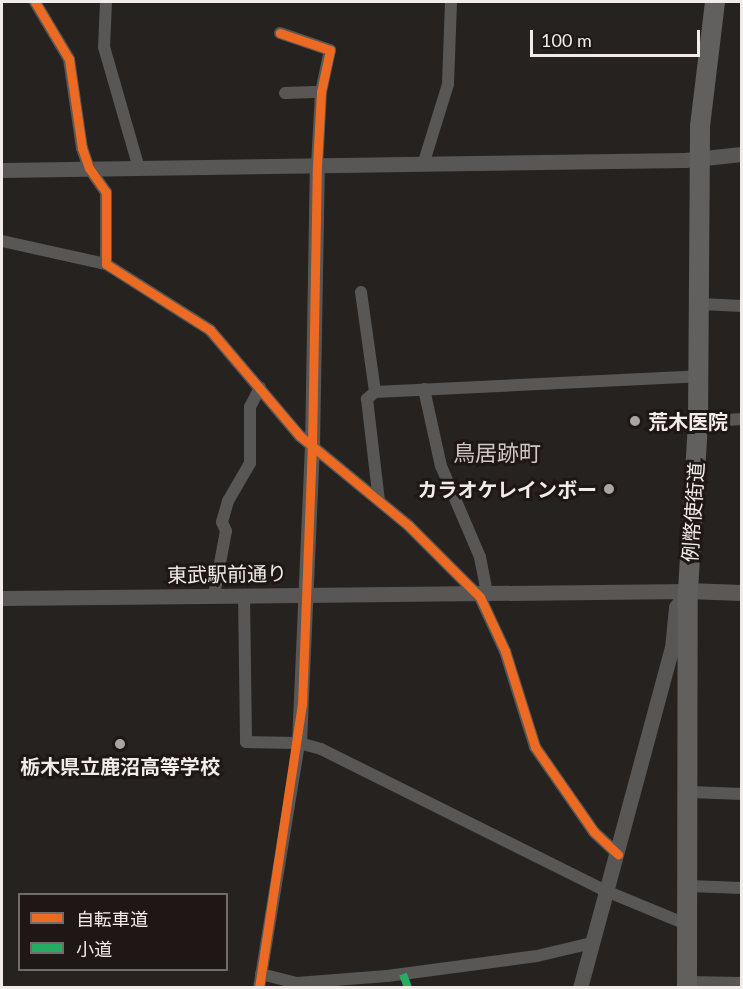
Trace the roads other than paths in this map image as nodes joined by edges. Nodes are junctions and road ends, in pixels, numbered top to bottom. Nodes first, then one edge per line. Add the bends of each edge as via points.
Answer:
1 (35, 2) edge
2 (106, 2) edge
3 (451, 2) edge
4 (715, 2) edge
5 (280, 33) dead end
6 (321, 92) junction
7 (285, 93) dead end
8 (741, 154) edge
9 (700, 159) junction
10 (423, 165) junction
11 (317, 166) junction
12 (89, 168) junction
13 (140, 168) junction
14 (2, 170) edge
15 (2, 241) edge
16 (106, 264) junction
17 (361, 292) dead end
18 (700, 304) junction
19 (741, 306) edge
20 (699, 376) junction
21 (260, 387) junction
22 (424, 389) junction
23 (375, 392) junction
24 (741, 418) edge
25 (698, 422) junction
26 (312, 446) junction
27 (379, 501) junction
28 (687, 591) junction
29 (481, 592) junction
30 (741, 593) edge
31 (308, 594) junction
32 (214, 595) junction
33 (244, 595) junction
34 (2, 598) edge
35 (299, 743) junction
36 (690, 792) junction
37 (741, 794) edge
38 (618, 854) junction
39 (689, 886) junction
40 (741, 888) edge
41 (606, 891) junction
42 (688, 925) junction
43 (592, 943) junction
44 (261, 974) junction
45 (741, 983) edge
46 (687, 985) edge
47 (259, 987) edge
48 (580, 987) edge

1 - 12 street via 69,59 75,121
2 - 13 street via 104,47
3 - 10 street via 448,84
4 - 9 highway, 例幣使街道 via 700,107
5 - 6 street via 330,50
6 - 7 street
6 - 11 street
8 - 9 street
9 - 10 street
9 - 18 highway, 例幣使街道
10 - 11 street
11 - 13 street
11 - 26 street
12 - 13 street
12 - 14 street
12 - 16 street via 106,192
15 - 16 street
16 - 21 street via 210,330
17 - 23 street
18 - 19 street
18 - 20 highway, 例幣使街道
20 - 22 street
20 - 25 highway, 例幣使街道
21 - 26 street
21 - 32 street via 250,407 250,463 228,501 222,522 226,531
22 - 23 street
22 - 29 street via 441,466 480,557
23 - 27 street via 367,399
24 - 25 street
25 - 28 highway, 例幣使街道
26 - 27 street
26 - 31 street
27 - 29 street
28 - 29 street, 東武駅前通り
28 - 30 main road, 東武駅前通り
28 - 36 highway, 例幣使街道
28 - 38 street via 676,607 672,648
29 - 31 street, 東武駅前通り
29 - 38 street via 535,747 594,832
31 - 33 street, 東武駅前通り
31 - 35 street
32 - 33 street, 東武駅前通り
32 - 34 street, 東武駅前通り
33 - 35 street via 246,742
35 - 41 street via 392,782
35 - 44 street
36 - 37 street
36 - 39 highway, 例幣使街道
38 - 41 street
39 - 40 street
39 - 42 highway, 例幣使街道
41 - 42 street
41 - 43 street
42 - 46 highway, 例幣使街道
43 - 44 street via 527,957 387,976 297,983
43 - 48 street
44 - 47 street
45 - 46 street

